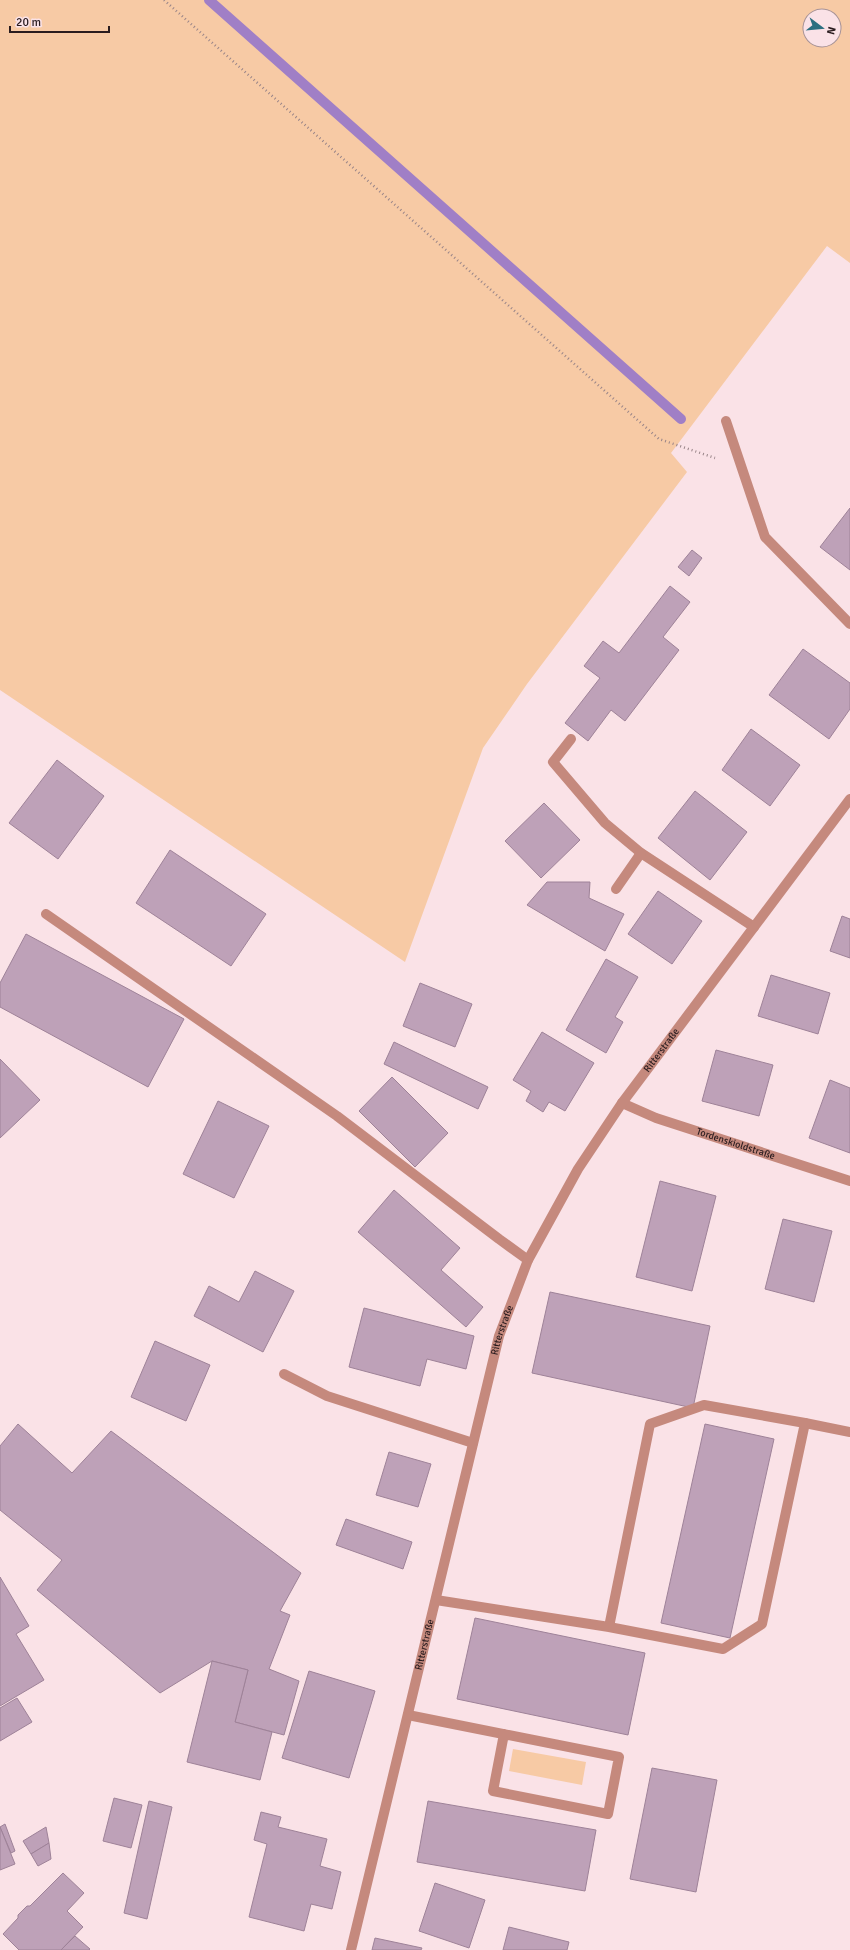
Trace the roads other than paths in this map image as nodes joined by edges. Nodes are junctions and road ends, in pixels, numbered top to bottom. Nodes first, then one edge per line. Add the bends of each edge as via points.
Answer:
1 (726, 421) dead end
2 (850, 624) edge
3 (571, 739) dead end
4 (850, 799) edge
5 (641, 853) junction
6 (616, 889) dead end
7 (46, 914) dead end
8 (754, 927) junction
9 (622, 1104) junction
10 (850, 1181) edge
11 (528, 1260) junction
12 (284, 1374) dead end
13 (805, 1422) junction
14 (850, 1432) edge
15 (473, 1443) junction
16 (436, 1600) junction
17 (609, 1627) junction
18 (408, 1715) junction
19 (504, 1734) junction
20 (350, 1950) edge

1 - 2 street via 765,537
3 - 5 street via 553,762 605,823
4 - 8 street, Ritterstraße
5 - 6 street
5 - 8 street
7 - 11 street via 337,1116
8 - 9 street, Ritterstraße
9 - 10 street, Tordenskioldstraße via 656,1118
9 - 11 street, Ritterstraße via 578,1169
11 - 15 street, Ritterstraße via 499,1336
12 - 15 street via 327,1396
13 - 14 street
13 - 17 street via 704,1405 650,1424
13 - 17 street via 762,1624 723,1649
15 - 16 street, Ritterstraße
16 - 17 street
16 - 18 street, Ritterstraße
18 - 19 street
18 - 20 street, Ritterstraße
19 - 19 street via 493,1791 608,1814 619,1757

